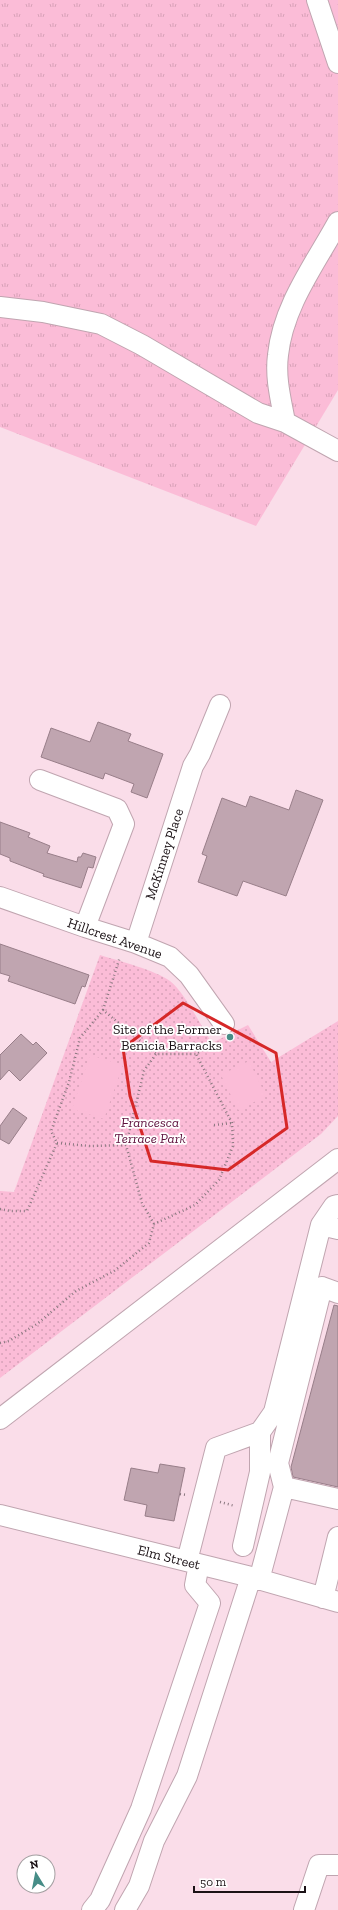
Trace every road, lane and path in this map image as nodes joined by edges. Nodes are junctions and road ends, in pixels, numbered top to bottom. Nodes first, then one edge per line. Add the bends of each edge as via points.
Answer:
1 (317, 0) edge
2 (338, 64) edge
3 (338, 222) edge
4 (0, 307) edge
5 (285, 422) junction
6 (338, 451) edge
7 (220, 705) dead end
8 (40, 780) dead end
9 (0, 897) edge
10 (85, 927) junction
11 (136, 943) junction
12 (120, 957) dead end
13 (103, 1010) junction
14 (224, 1024) dead end
15 (210, 1046) dead end
16 (156, 1054) junction
17 (196, 1054) junction
18 (232, 1123) junction
19 (214, 1125) dead end
20 (57, 1143) junction
21 (126, 1144) junction
22 (338, 1159) edge
23 (338, 1205) edge
24 (0, 1209) edge
25 (154, 1224) junction
26 (329, 1227) edge
27 (338, 1293) edge
28 (0, 1343) edge
29 (0, 1419) edge
30 (260, 1432) junction
31 (284, 1487) junction
32 (338, 1500) edge
33 (0, 1515) edge
34 (338, 1537) edge
35 (243, 1546) dead end
36 (193, 1563) junction
37 (255, 1578) junction
38 (330, 1600) edge
39 (338, 1865) edge
40 (92, 1910) edge
41 (125, 1910) edge
42 (304, 1910) edge

1 - 2 street
3 - 5 street via 294,301 283,329 278,362 278,389
4 - 5 street via 100,324 142,345 258,413
5 - 6 street
7 - 11 street, McKinney Place via 193,766
8 - 10 street via 117,809 124,824
9 - 10 street, Hillcrest Avenue
10 - 11 street, Hillcrest Avenue
11 - 14 street, Hillcrest Avenue via 170,957 189,975
12 - 13 path
13 - 16 path
13 - 20 path via 80,1038 69,1082 51,1131
15 - 17 path
16 - 17 path
16 - 21 path via 144,1071
17 - 18 path
18 - 19 path
18 - 25 path via 233,1146 219,1180 195,1206
20 - 21 path via 90,1146
20 - 24 path via 27,1210
21 - 25 path via 142,1203
22 - 29 street
23 - 26 street via 334,1206
25 - 28 path via 149,1243 114,1271 76,1291 37,1324 9,1341
26 - 30 street via 274,1412
27 - 31 street via 322,1288 278,1463
30 - 35 street via 260,1472
30 - 36 street via 216,1448
31 - 32 street
31 - 37 street
33 - 36 street, Elm Street
34 - 38 street
36 - 37 street, Elm Street
36 - 40 street via 195,1585 210,1603 141,1809 100,1900
37 - 38 street, Elm Street
37 - 41 street via 186,1776 154,1841 139,1886
39 - 42 street via 319,1865

